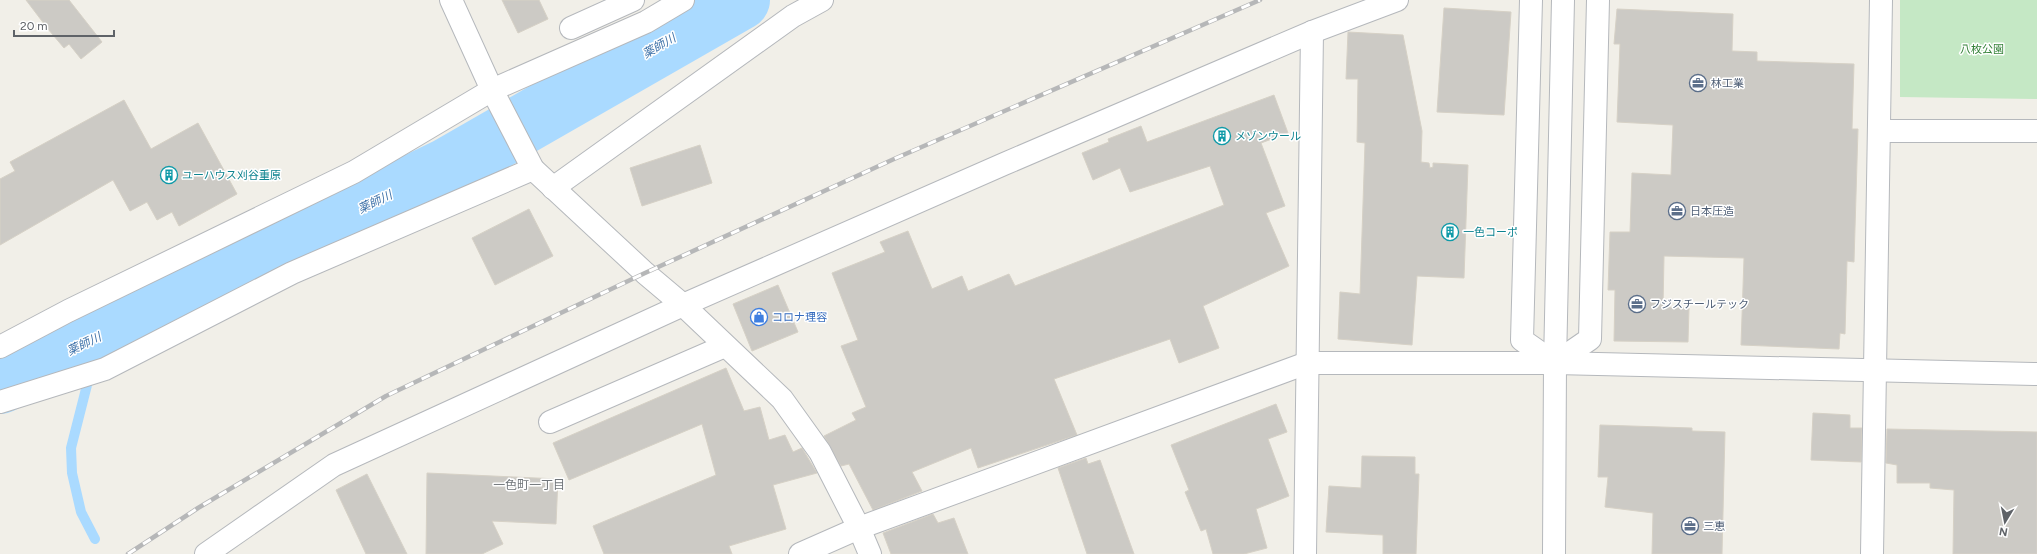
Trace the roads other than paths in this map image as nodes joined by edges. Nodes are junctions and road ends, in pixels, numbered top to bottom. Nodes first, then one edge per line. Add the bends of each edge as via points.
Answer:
1 (451, 0) edge
2 (633, 0) edge
3 (683, 0) edge
4 (822, 0) edge
5 (1397, 0) edge
6 (1531, 0) edge
7 (1563, 0) edge
8 (1598, 0) edge
9 (1880, 0) edge
10 (571, 28) dead end
11 (1312, 32) junction
12 (492, 90) junction
13 (1879, 131) junction
14 (2037, 131) edge
15 (534, 169) junction
16 (554, 188) junction
17 (683, 305) junction
18 (725, 346) junction
19 (0, 347) edge
20 (1307, 363) junction
21 (1555, 364) junction
22 (1876, 372) junction
23 (2037, 374) edge
24 (0, 402) edge
25 (550, 422) dead end
26 (859, 528) junction
27 (206, 554) edge
28 (800, 554) edge
29 (870, 554) edge
30 (1305, 554) edge
31 (1554, 554) edge
32 (1872, 554) edge

1 - 12 street
2 - 10 street
3 - 12 street via 646,22
4 - 16 street via 793,16
5 - 11 street
6 - 21 street via 1522,340
7 - 21 street
8 - 21 street via 1590,339
9 - 13 street
11 - 17 street
11 - 20 street
12 - 15 street
12 - 19 street via 354,172 68,311
13 - 14 street
13 - 22 street
15 - 16 street
15 - 24 street via 292,273 106,369
16 - 17 street
17 - 18 street
17 - 27 street via 334,465
18 - 25 street
18 - 26 street via 782,398 820,452
20 - 21 street
20 - 26 street
20 - 30 street
21 - 22 street
21 - 31 street
22 - 23 street
22 - 32 street
26 - 28 street
26 - 29 street

